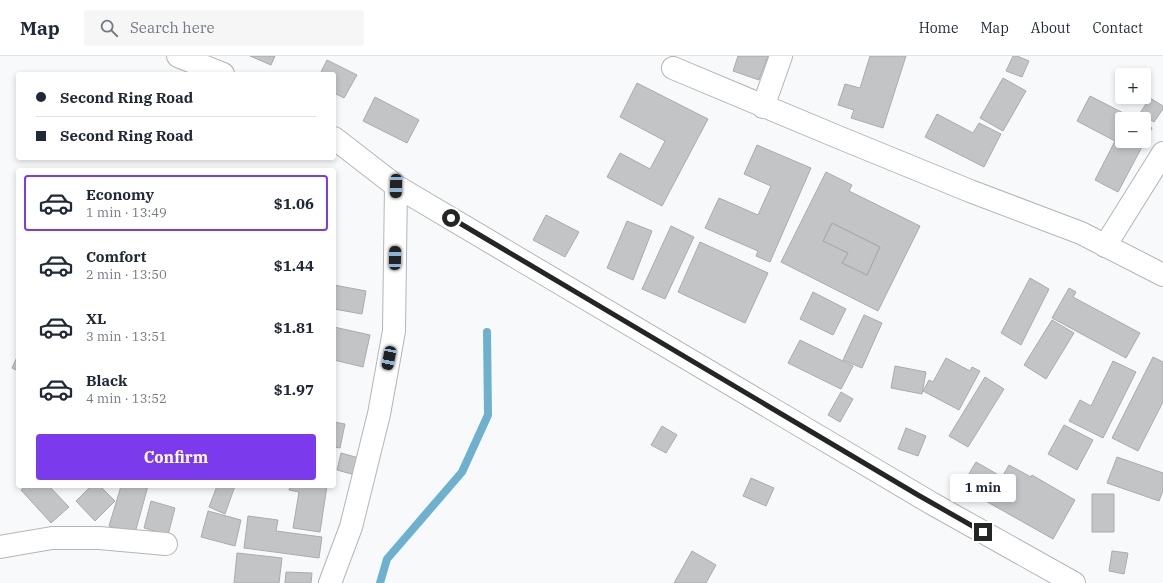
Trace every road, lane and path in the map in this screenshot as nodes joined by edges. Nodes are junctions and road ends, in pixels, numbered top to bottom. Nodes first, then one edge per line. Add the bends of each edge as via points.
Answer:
1 (178, 56) edge
2 (782, 56) edge
3 (673, 68) dead end
4 (218, 72) edge
5 (763, 107) junction
6 (336, 140) edge
7 (1163, 153) edge
8 (396, 186) junction
9 (1105, 246) junction
10 (1163, 275) edge
11 (166, 544) dead end
12 (0, 547) edge
13 (330, 583) edge
14 (1074, 583) edge

1 - 4 street
2 - 5 street
3 - 5 street
5 - 9 street via 1081,233
6 - 8 street
7 - 9 street
8 - 13 street via 394,331 379,414 351,527
8 - 14 street via 932,503
9 - 10 street
11 - 12 street via 99,538 52,538

